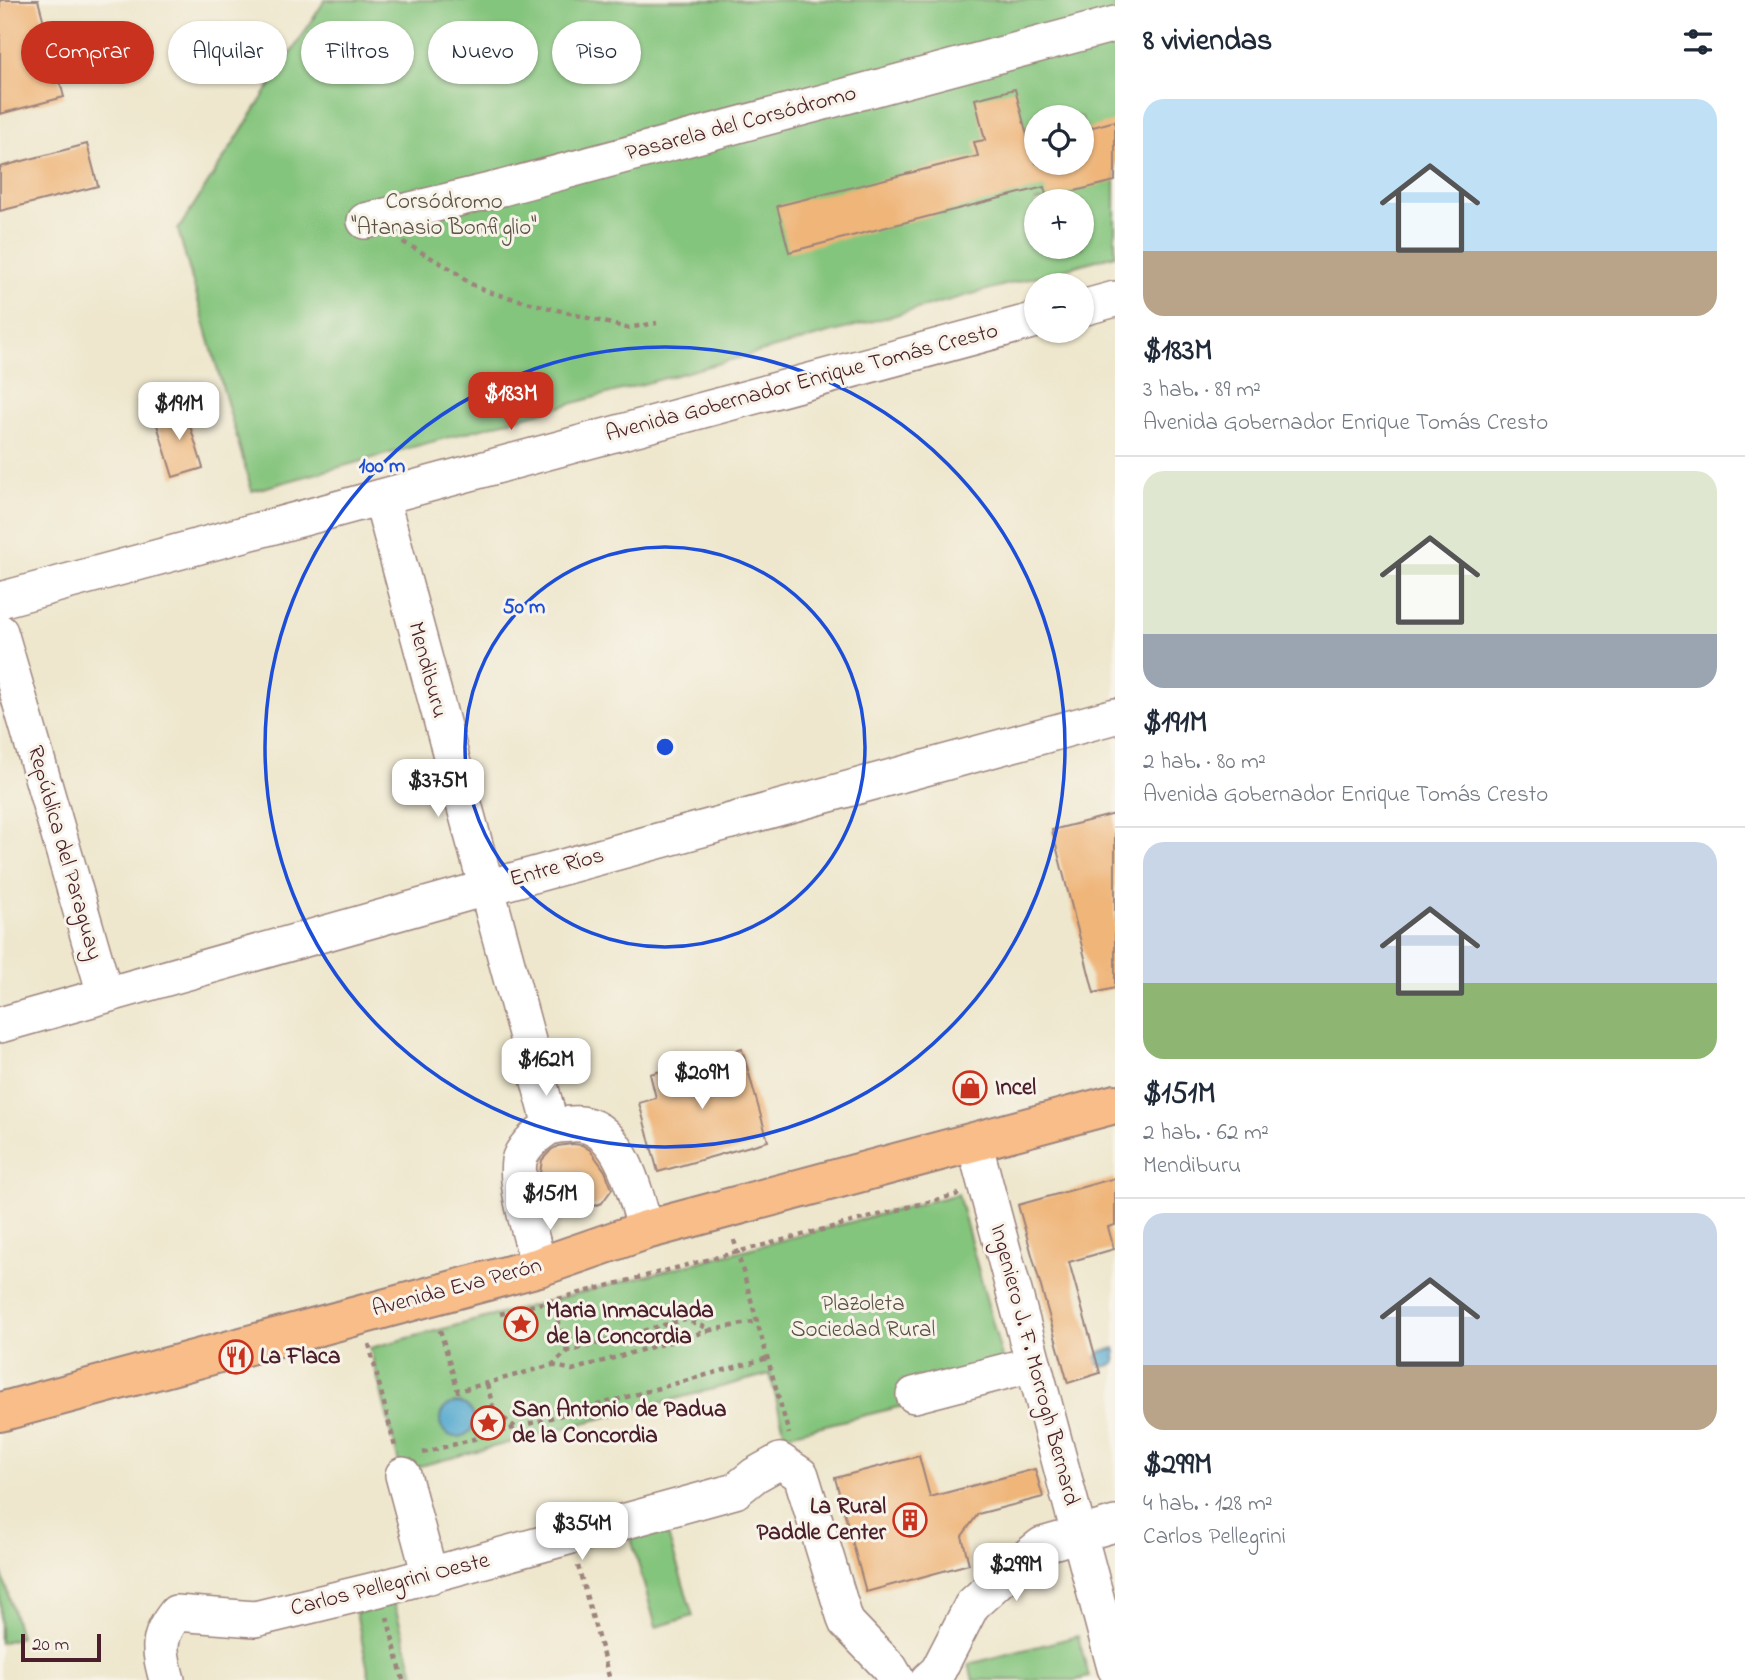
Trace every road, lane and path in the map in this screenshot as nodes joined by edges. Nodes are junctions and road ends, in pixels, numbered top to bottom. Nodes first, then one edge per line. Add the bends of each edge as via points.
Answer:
1 (1115, 24) edge
2 (365, 221) joint
3 (1115, 299) edge
4 (1094, 305) edge
5 (657, 323) dead end
6 (1024, 323) edge
7 (381, 497) junction
8 (0, 600) edge
9 (0, 632) edge
10 (1115, 716) edge
11 (486, 888) junction
12 (105, 994) junction
13 (0, 1025) edge
14 (1115, 1104) edge
15 (551, 1126) junction
16 (974, 1142) junction
17 (986, 1187) junction
18 (725, 1209) junction
19 (646, 1230) junction
20 (738, 1252) junction
21 (546, 1283) junction
22 (491, 1317) dead end
23 (758, 1321) junction
24 (453, 1326) dead end
25 (440, 1329) junction
26 (712, 1330) junction
27 (428, 1333) dead end
28 (371, 1336) junction
29 (567, 1352) junction
30 (768, 1358) junction
31 (552, 1364) junction
32 (1034, 1364) junction
33 (487, 1384) junction
34 (914, 1395) dead end
35 (0, 1412) edge
36 (515, 1427) junction
37 (400, 1467) junction
38 (801, 1475) junction
39 (1115, 1524) edge
40 (1079, 1534) junction
41 (570, 1537) junction
42 (430, 1576) junction
43 (379, 1590) junction
44 (1115, 1668) edge
45 (167, 1680) edge
46 (403, 1680) edge
47 (610, 1680) edge
48 (897, 1680) edge
49 (928, 1680) edge

1 - 2 street, Pasarela del Corsódromo
2 - 5 path via 488,292 627,328
3 - 4 street
6 - 7 street, Avenida Gobernador Enrique Tomás Cresto
7 - 8 street, Avenida Gobernador Enrique Tomás Cresto
7 - 11 street, Mendiburu
9 - 12 street, República del Paraguay
10 - 11 street, Entre Ríos
11 - 12 street, Entre Ríos
11 - 15 street, Mendiburu
12 - 13 street, Entre Ríos
14 - 16 main road, Avenida Eva Perón
15 - 19 street via 581,1124 601,1133 623,1158
15 - 21 street via 537,1134 519,1159 520,1189
16 - 17 street, Ingeniero J. F. Morrogh Bernard
16 - 18 main road, Avenida Eva Perón
17 - 20 path
17 - 32 street, Ingeniero J. F. Morrogh Bernard
18 - 19 main road, Avenida Eva Perón
18 - 20 path
19 - 21 main road, Avenida Eva Perón
20 - 21 path
20 - 23 path
21 - 22 path
21 - 28 main road, Avenida Eva Perón
21 - 29 path
23 - 26 path
23 - 30 path
24 - 25 path
25 - 27 path
25 - 33 path via 458,1391
26 - 29 path via 685,1319
26 - 31 path via 572,1370
28 - 35 main road, Avenida Eva Perón
28 - 37 path
29 - 31 path
30 - 36 path
30 - 38 path
31 - 33 path
32 - 34 street
32 - 40 street, Ingeniero J. F. Morrogh Bernard
33 - 36 path via 494,1411
36 - 37 path
37 - 42 street
38 - 41 street, Carlos Pellegrini Oeste via 780,1461 735,1491
38 - 48 street via 846,1622
39 - 40 street
40 - 44 street, Ingeniero J. F. Morrogh Bernard
40 - 49 street via 1042,1545 972,1605 938,1671
41 - 42 street, Carlos Pellegrini Oeste
41 - 47 path
42 - 43 street, Carlos Pellegrini Oeste
43 - 45 street, Carlos Pellegrini Oeste via 255,1619 176,1613 163,1629 161,1655
43 - 46 path

